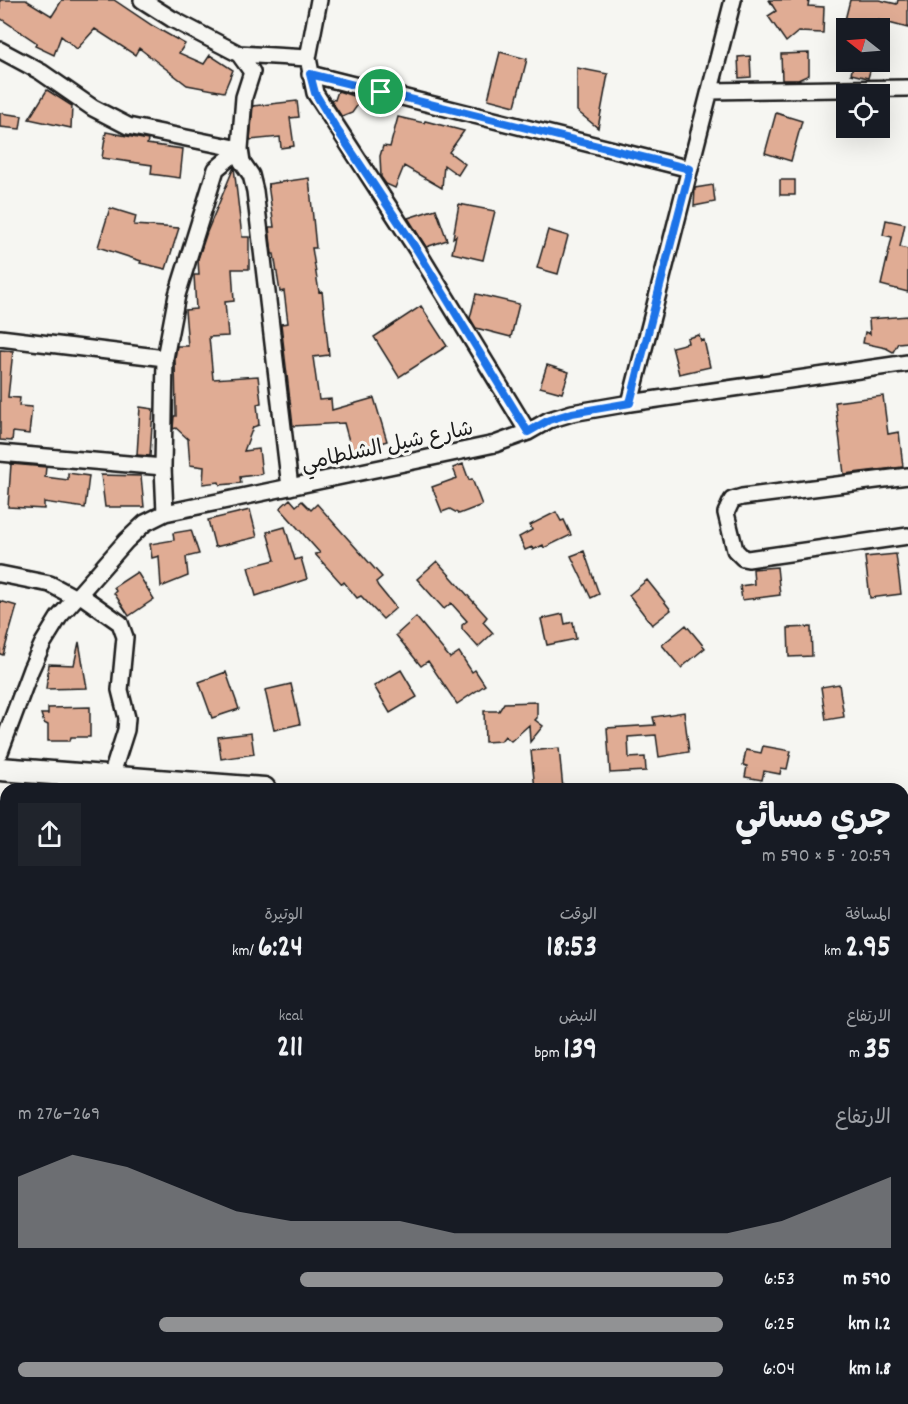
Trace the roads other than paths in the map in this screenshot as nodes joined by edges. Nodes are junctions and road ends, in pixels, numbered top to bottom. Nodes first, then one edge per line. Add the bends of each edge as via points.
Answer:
1 (142, 0) edge
2 (319, 0) edge
3 (733, 0) edge
4 (0, 51) edge
5 (239, 54) junction
6 (308, 58) junction
7 (310, 74) junction
8 (908, 88) edge
9 (710, 91) junction
10 (240, 149) junction
11 (690, 169) junction
12 (0, 338) edge
13 (165, 358) junction
14 (908, 363) edge
15 (630, 403) junction
16 (528, 432) junction
17 (0, 453) edge
18 (163, 467) junction
19 (908, 476) edge
20 (290, 487) junction
21 (165, 513) junction
22 (908, 536) edge
23 (0, 574) edge
24 (78, 596) junction
25 (0, 753) edge
26 (0, 769) edge
27 (111, 777) junction
28 (188, 783) edge

1 - 5 street
2 - 6 street
3 - 9 street
4 - 10 street via 128,126
5 - 6 street
5 - 10 street via 252,72 244,97
6 - 7 street
7 - 11 street
7 - 16 street via 315,93 336,128 417,250
8 - 9 street
9 - 11 street
10 - 13 street via 216,169 177,295
10 - 20 street via 255,191
11 - 15 street
12 - 13 street
13 - 18 street
14 - 15 street, شارع شيل الشلطامي
15 - 16 street, شارع شيل الشلطامي via 572,413
16 - 20 street, شارع شيل الشلطامي via 495,444
17 - 18 street
18 - 21 street
19 - 22 street via 741,497 732,500 726,513 735,550 748,559
20 - 21 street, شارع شيل الشلطامي
21 - 24 street, شارع شيل الشلطامي via 145,523
23 - 24 street via 50,584
24 - 25 street, شارع شيل الشلطامي via 43,643
24 - 27 street via 120,623 125,636 120,690 126,730
26 - 27 main road
27 - 28 main road

